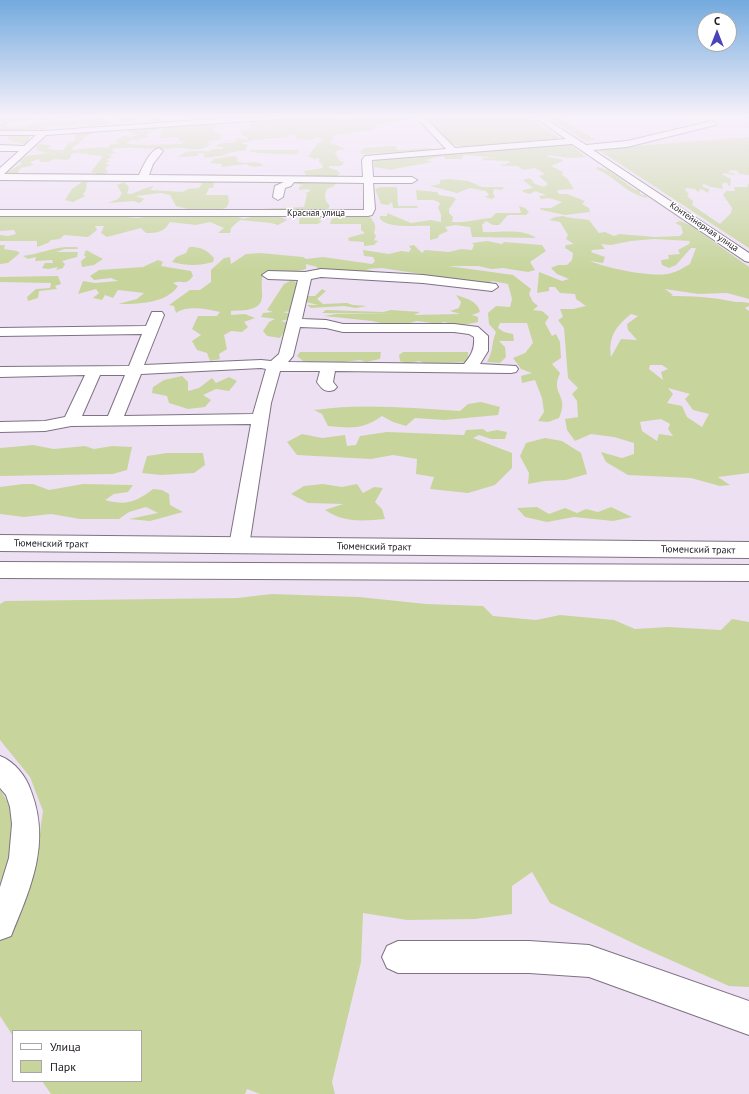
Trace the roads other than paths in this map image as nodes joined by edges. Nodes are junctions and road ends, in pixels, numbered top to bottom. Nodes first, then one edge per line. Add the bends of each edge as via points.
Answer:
1 (147, 168) edge
2 (368, 168) edge
3 (615, 168) edge
4 (61, 169) dead end
5 (0, 177) edge
6 (53, 177) junction
7 (143, 178) junction
8 (261, 178) junction
9 (291, 178) junction
10 (369, 179) junction
11 (412, 180) dead end
12 (254, 190) dead end
13 (278, 197) dead end
14 (0, 213) edge
15 (749, 258) edge
16 (268, 275) dead end
17 (305, 276) junction
18 (492, 287) dead end
19 (157, 315) dead end
20 (294, 323) junction
21 (151, 330) junction
22 (0, 332) edge
23 (274, 366) junction
24 (328, 366) junction
25 (467, 369) junction
26 (511, 369) dead end
27 (95, 370) junction
28 (134, 370) junction
29 (0, 372) edge
30 (329, 387) dead end
31 (259, 419) junction
32 (71, 421) junction
33 (114, 421) junction
34 (0, 427) edge
35 (0, 543) edge
36 (239, 546) junction
37 (749, 550) edge
38 (0, 570) edge
39 (749, 574) edge
40 (0, 768) edge
41 (0, 925) edge
42 (398, 957) dead end
43 (749, 1018) edge

1 - 7 street
2 - 10 street, Красная улица
3 - 15 street, Контейнерная улица
4 - 6 street
5 - 6 street
6 - 7 street
7 - 8 street
8 - 9 street
8 - 12 street
9 - 10 street via 350,174
9 - 13 street via 288,184 280,186
10 - 11 street
10 - 14 street, Красная улица via 370,209 368,212 359,213
16 - 17 street
17 - 18 street via 321,273 415,278
17 - 20 street
19 - 21 street
20 - 23 street via 286,356
20 - 25 street via 326,324 343,328 473,330 481,336 482,347 478,359
21 - 22 street
21 - 28 street
23 - 24 street
23 - 28 street via 261,364
23 - 31 street
24 - 25 street via 391,362
24 - 30 street via 325,382
25 - 26 street
27 - 28 street
27 - 29 street
27 - 32 street
28 - 33 street
31 - 33 street
31 - 36 street
32 - 33 street
32 - 34 street via 45,426
35 - 36 main road, Тюменский тракт
36 - 37 main road, Тюменский тракт
38 - 39 main road
40 - 41 street via 17,789 28,827 21,873
42 - 43 street via 529,957 589,961

